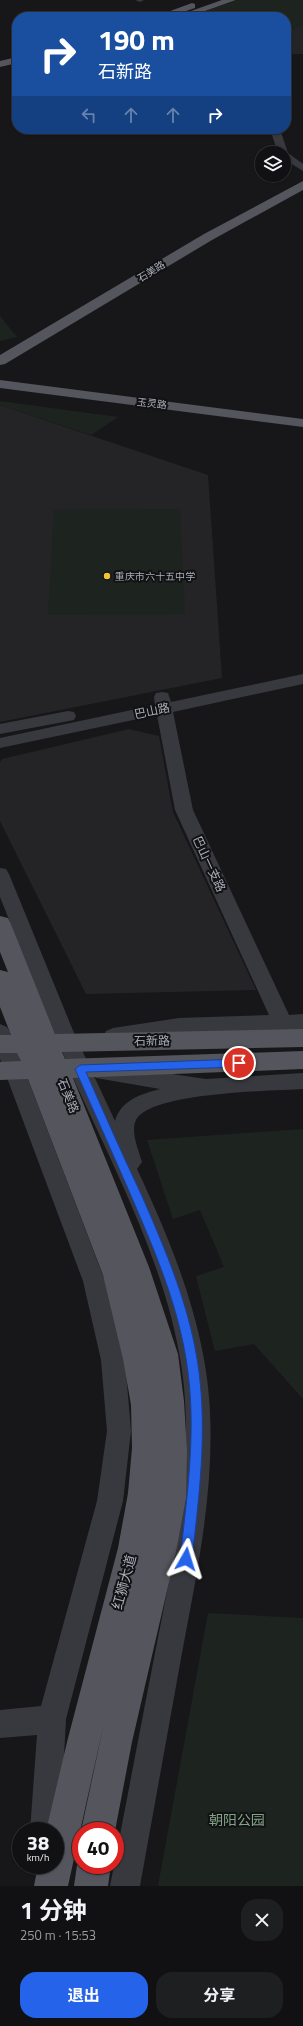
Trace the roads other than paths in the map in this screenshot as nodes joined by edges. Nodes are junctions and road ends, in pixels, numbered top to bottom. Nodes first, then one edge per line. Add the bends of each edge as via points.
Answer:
1 (211, 0) edge
2 (231, 0) edge
3 (174, 12) edge
4 (194, 12) edge
5 (12, 55) edge
6 (0, 58) edge
7 (12, 61) edge
8 (0, 64) edge
9 (277, 134) edge
10 (280, 146) edge
11 (291, 160) edge
12 (303, 168) edge
13 (303, 185) edge
14 (303, 198) edge
15 (0, 361) edge
16 (0, 372) edge
17 (0, 384) edge
18 (0, 393) edge
19 (165, 409) junction
20 (303, 424) edge
21 (303, 431) edge
22 (303, 669) edge
23 (303, 679) edge
24 (163, 703) junction
25 (0, 729) edge
26 (0, 743) edge
27 (0, 874) edge
28 (0, 924) edge
29 (0, 978) edge
30 (282, 1022) junction
31 (303, 1022) edge
32 (303, 1038) edge
33 (2, 1040) edge
34 (69, 1043) junction
35 (303, 1060) edge
36 (80, 1069) junction
37 (8, 1071) edge
38 (303, 1081) edge
39 (206, 1087) junction
40 (142, 1206) junction
41 (126, 1271) junction
42 (52, 1719) junction
43 (0, 1724) edge
44 (46, 1822) edge
45 (100, 1822) edge
46 (43, 1874) edge
47 (93, 1874) edge
48 (42, 1886) edge
49 (51, 1886) edge
50 (91, 1886) edge
51 (125, 1886) edge

1 - 3 main road
2 - 4 main road
5 - 6 main road
7 - 8 main road
9 - 10 street
11 - 12 street
13 - 15 main road, 石美路 via 208,237
14 - 16 main road, 石美路 via 224,241
17 - 19 main road, 玉灵路
18 - 19 main road, 玉灵路
19 - 20 main road, 玉灵路
19 - 21 main road, 玉灵路
22 - 24 street, 巴山路
23 - 24 street, 巴山路
24 - 25 street, 巴山路
24 - 26 street, 巴山路
24 - 30 street, 巴山一支路 via 184,810
27 - 34 street
28 - 41 main road, 石美路
29 - 41 main road, 石美路
30 - 31 street
30 - 34 street via 179,1026
32 - 34 main road, 石新路
33 - 34 main road, 石新路
33 - 37 street
34 - 36 street
35 - 36 main road, 石新路
36 - 37 main road, 石新路
36 - 39 street
36 - 40 street
37 - 42 street via 94,1281 113,1360 119,1431 110,1501
38 - 39 street
39 - 40 street via 146,1101 127,1116 124,1124 125,1135
40 - 51 street via 167,1265 183,1318 194,1372 196,1476 186,1559
41 - 45 main road via 164,1354 172,1443 170,1498 161,1552
41 - 49 main road, 红狮大道 via 145,1405 144,1493
42 - 43 street
42 - 44 street
46 - 48 street
47 - 50 main road

